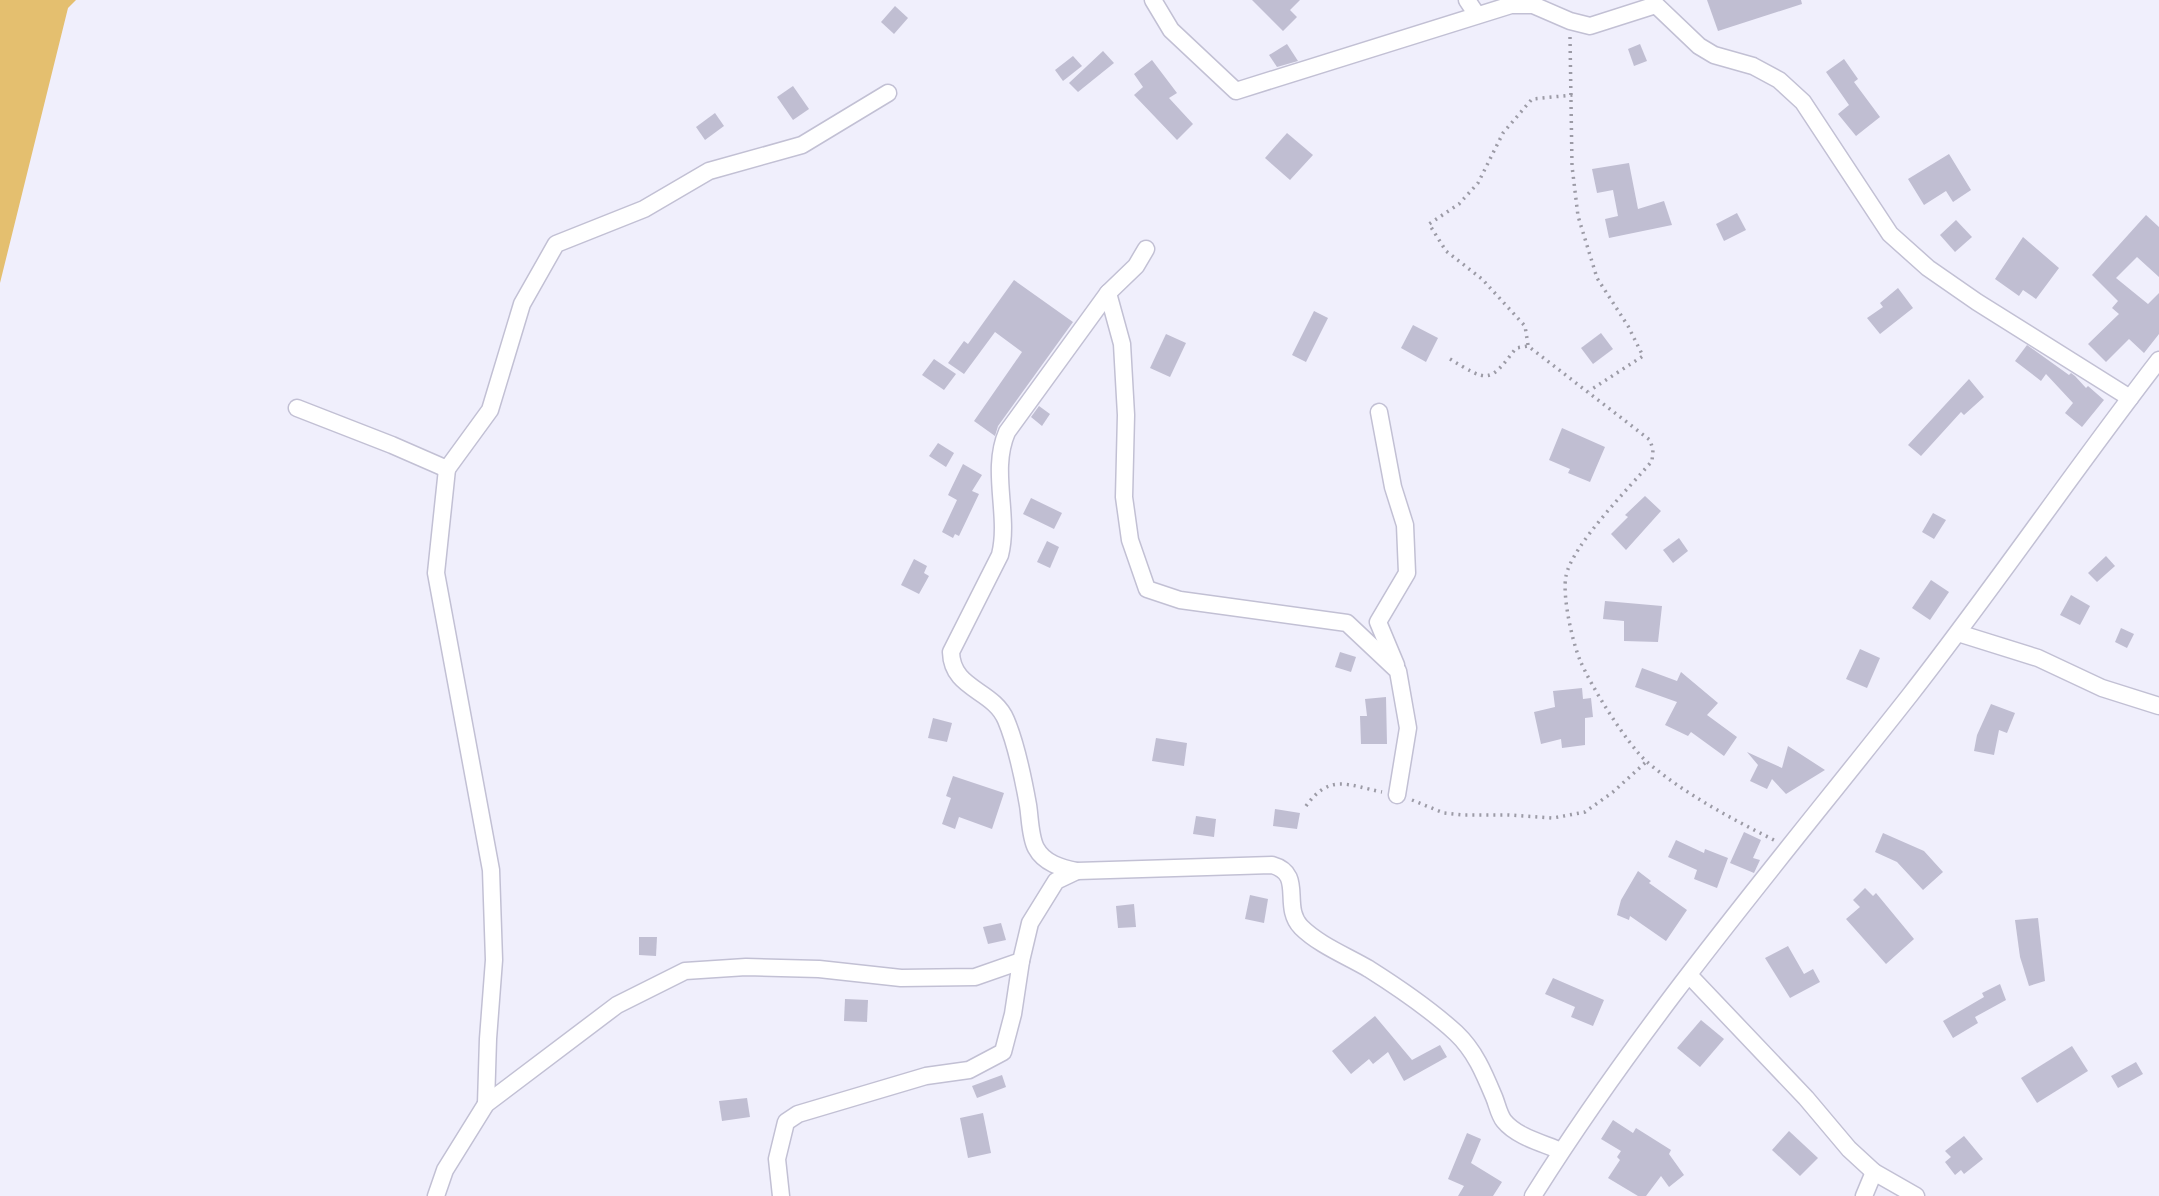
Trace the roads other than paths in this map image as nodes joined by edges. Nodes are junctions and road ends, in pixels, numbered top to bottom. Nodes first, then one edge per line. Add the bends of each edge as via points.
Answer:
1 (1153, 0) edge
2 (1467, 0) edge
3 (1655, 3) edge
4 (1477, 15) junction
5 (888, 93) dead end
6 (1146, 249) dead end
7 (1108, 293) junction
8 (2159, 360) edge
9 (2130, 398) junction
10 (297, 408) dead end
11 (1379, 412) dead end
12 (447, 469) junction
13 (1958, 634) junction
14 (1398, 671) junction
15 (2159, 706) edge
16 (1397, 795) road end
17 (1077, 871) junction
18 (1021, 961) junction
19 (1689, 975) junction
20 (486, 1104) junction
21 (1561, 1151) junction
22 (1874, 1172) junction
23 (436, 1196) edge
24 (781, 1196) edge
25 (1533, 1196) edge
26 (1864, 1196) edge
27 (1916, 1196) edge

1 - 4 street via 1171,30 1236,91
2 - 4 street
3 - 4 street via 1590,26 1533,5 1511,5
3 - 9 street via 1699,46 1779,80 1803,102 1890,234 1928,268
5 - 12 street via 802,145 709,171 644,209 556,244 522,304 490,410
6 - 7 street via 1136,266
7 - 14 street via 1122,344 1124,497 1130,540 1147,589 1180,600 1347,623
7 - 17 street via 1000,447 1000,555 951,652 957,676 998,706 1007,721 1035,847 1061,869
8 - 9 street
9 - 13 street
10 - 12 street
11 - 14 street via 1405,525 1407,573 1378,622
12 - 20 street via 436,573 491,870 494,960
13 - 15 street via 2038,658 2102,688
13 - 19 street
14 - 16 street via 1408,728
17 - 18 street via 1056,881 1030,923
17 - 21 street via 1283,868 1289,876 1297,922 1307,933 1440,1018 1471,1049 1504,1121 1519,1133
18 - 20 street via 975,978 901,978 746,967 685,971 617,1005
18 - 24 street via 1003,1052 969,1070 926,1076 798,1114 786,1122 777,1159
19 - 21 street
19 - 22 street
20 - 23 street via 445,1170
21 - 25 street
22 - 26 street
22 - 27 street

